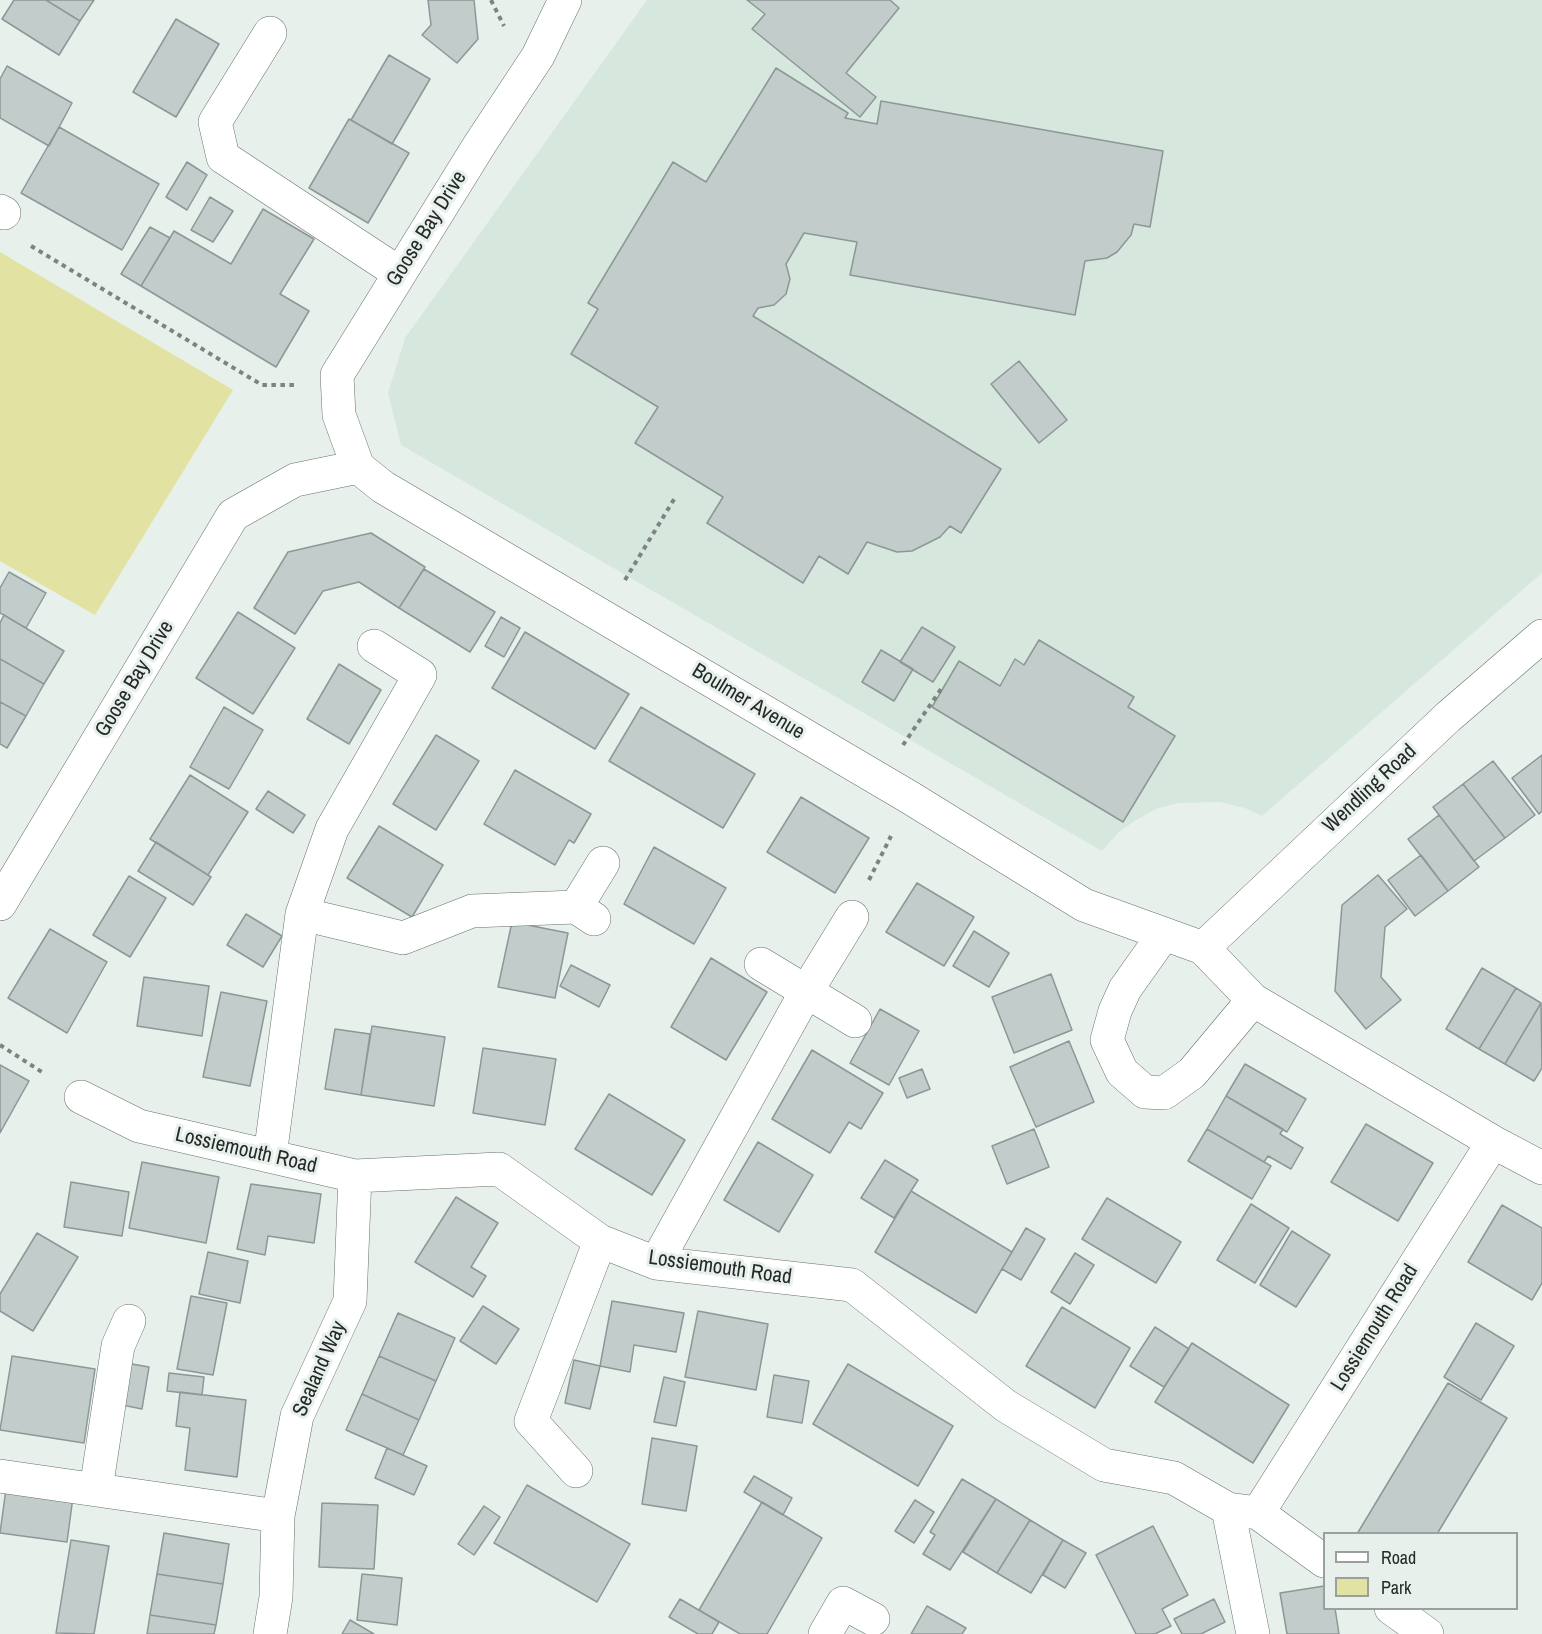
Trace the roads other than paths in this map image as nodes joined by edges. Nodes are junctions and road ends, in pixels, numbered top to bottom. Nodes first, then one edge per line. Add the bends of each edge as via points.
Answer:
1 (565, 0) edge
2 (270, 33) dead end
3 (399, 273) junction
4 (358, 467) junction
5 (1542, 636) edge
6 (374, 646) dead end
7 (603, 862) dead end
8 (5, 885) edge
9 (302, 914) junction
10 (852, 917) road end
11 (1164, 934) junction
12 (1203, 948) junction
13 (761, 964) dead end
14 (806, 992) junction
15 (1254, 1000) junction
16 (855, 1021) dead end
17 (81, 1097) road end
18 (1493, 1142) junction
19 (270, 1156) junction
20 (1542, 1168) edge
21 (356, 1176) junction
22 (600, 1241) junction
23 (657, 1263) junction
24 (129, 1321) dead end
25 (576, 1471) dead end
26 (0, 1476) edge
27 (96, 1489) junction
28 (1243, 1511) junction
29 (278, 1516) junction
30 (1323, 1560) edge
31 (1394, 1610) edge
32 (873, 1619) dead end
33 (270, 1634) edge
34 (825, 1634) edge
35 (1253, 1634) edge
36 (1427, 1634) edge

1 - 3 street, Goose Bay Drive via 538,56
2 - 3 street via 215,122 223,157
3 - 4 street, Goose Bay Drive via 337,375 339,415
4 - 8 street, Goose Bay Drive via 296,480 233,514
4 - 11 street, Boulmer Avenue via 383,487 909,797 1084,905
5 - 12 street, Wendling Road via 1448,717
6 - 9 street via 420,675 332,829
7 - 9 street via 585,913 472,912 403,938
9 - 19 street
10 - 14 street
11 - 12 street, Boulmer Avenue
11 - 15 street via 1125,989 1107,1040 1122,1072 1145,1092 1164,1093 1192,1073
12 - 15 street
13 - 14 street
14 - 16 street
14 - 23 street
15 - 18 street
17 - 19 street, Lossiemouth Road via 139,1126
18 - 20 street
18 - 28 street, Lossiemouth Road
19 - 21 street, Lossiemouth Road
21 - 22 street, Lossiemouth Road via 500,1169
21 - 29 street, Sealand Way via 350,1300 297,1416
22 - 23 street, Lossiemouth Road
22 - 25 street via 531,1421
23 - 28 street, Lossiemouth Road via 852,1285 1006,1406 1104,1465 1174,1478
24 - 27 street via 118,1346
26 - 27 street
27 - 29 street
28 - 30 street, Lossiemouth Road
28 - 35 street
29 - 33 street, Sealand Way via 276,1597
31 - 36 street
32 - 34 street via 843,1603

